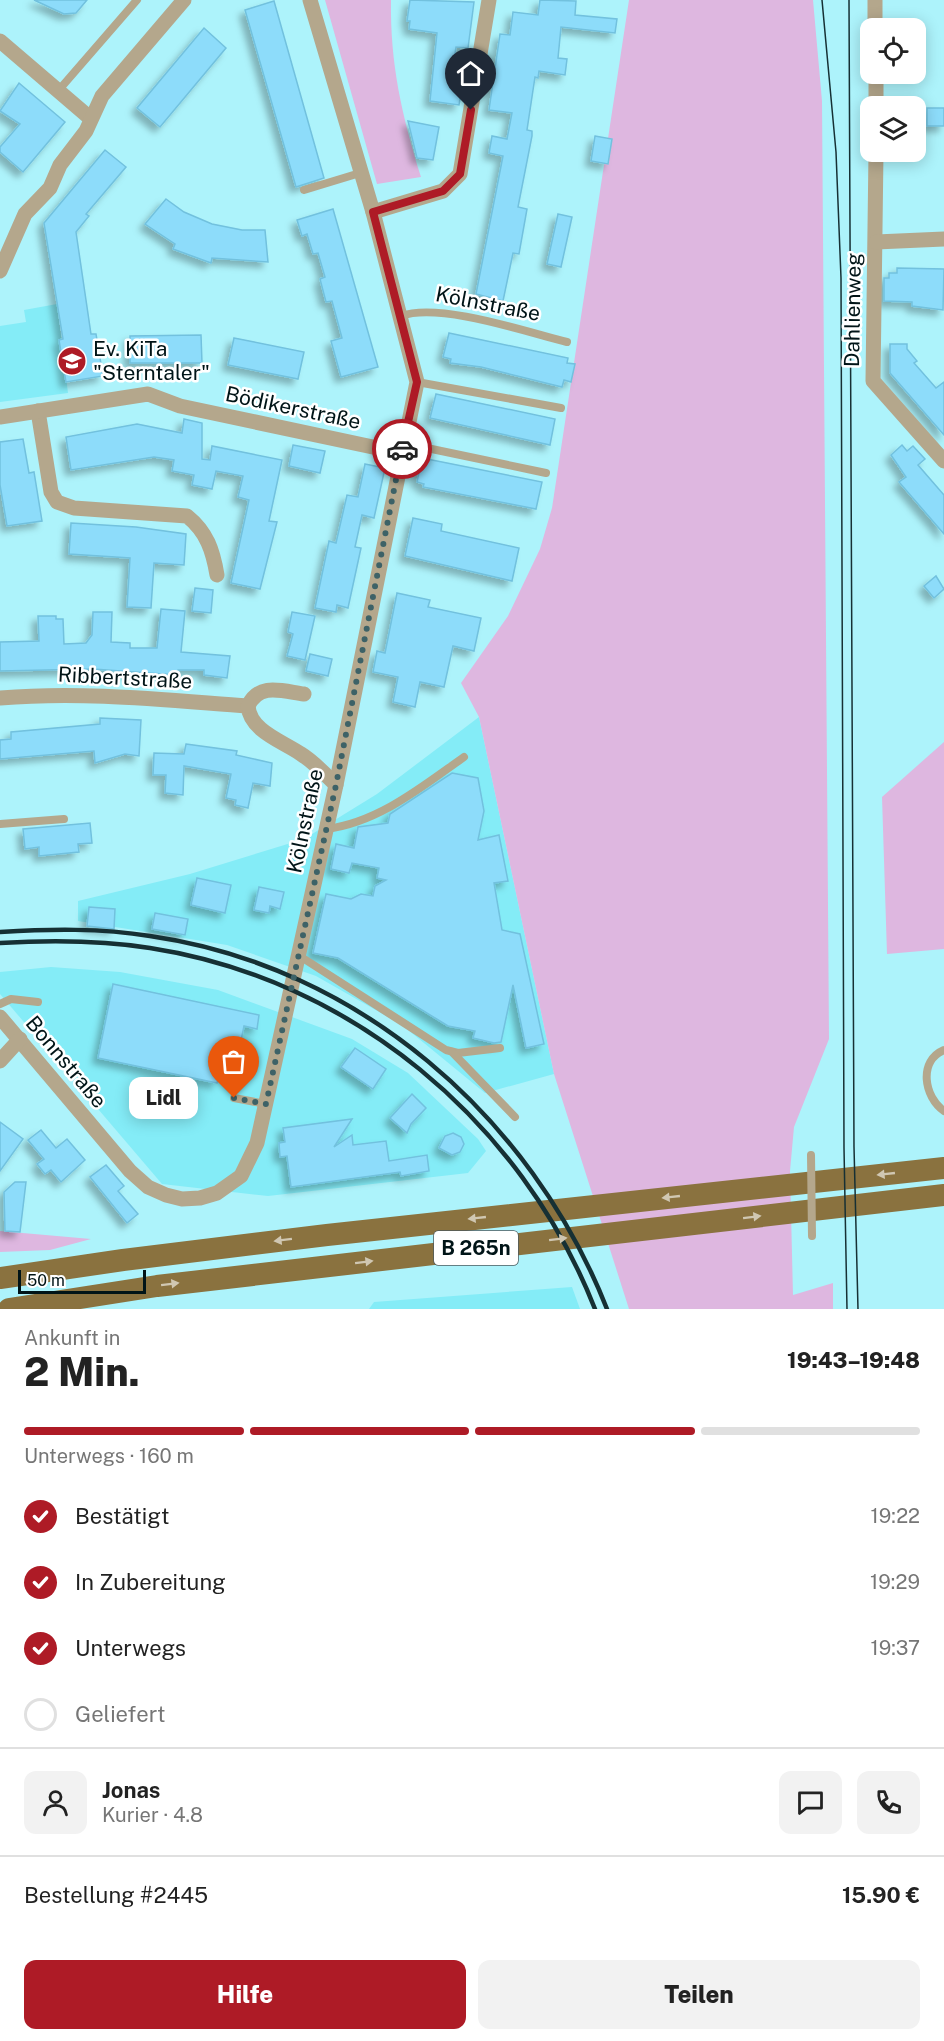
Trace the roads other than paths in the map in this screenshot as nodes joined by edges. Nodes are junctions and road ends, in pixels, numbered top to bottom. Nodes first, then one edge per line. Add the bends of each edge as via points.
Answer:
1 (137, 0) edge
2 (184, 0) edge
3 (310, 0) edge
4 (489, 0) edge
5 (875, 0) edge
6 (875, 18) edge
7 (0, 40) edge
8 (58, 91) junction
9 (90, 118) junction
10 (876, 162) edge
11 (360, 173) junction
12 (304, 190) dead end
13 (373, 212) junction
14 (944, 239) edge
15 (876, 242) junction
16 (0, 271) edge
17 (401, 316) junction
18 (567, 342) dead end
19 (417, 382) junction
20 (561, 408) dead end
21 (38, 411) junction
22 (0, 417) edge
23 (402, 448) junction
24 (944, 461) edge
25 (546, 473) dead end
26 (218, 575) dead end
27 (304, 694) dead end
28 (0, 698) edge
29 (248, 706) junction
30 (464, 757) dead end
31 (336, 785) junction
32 (64, 819) dead end
33 (0, 824) edge
34 (325, 829) junction
35 (298, 955) junction
36 (38, 1002) dead end
37 (0, 1004) edge
38 (0, 1017) edge
39 (20, 1039) junction
40 (500, 1048) dead end
41 (944, 1050) edge
42 (452, 1052) junction
43 (0, 1061) edge
44 (234, 1098) dead end
45 (266, 1104) junction
46 (944, 1111) edge
47 (515, 1117) dead end
48 (811, 1155) dead end
49 (944, 1168) edge
50 (217, 1193) joint
51 (944, 1195) edge
52 (812, 1236) dead end
53 (0, 1278) edge
54 (9, 1309) edge

1 - 8 lane
2 - 9 street via 102,96
3 - 11 street, Kölnstraße
4 - 13 street via 460,174 443,191
5 - 6 street
7 - 8 street
8 - 9 street
9 - 16 street via 50,188 25,214
10 - 15 street, Dahlienweg
11 - 12 lane
11 - 13 street, Kölnstraße
13 - 17 street, Kölnstraße
14 - 15 street
15 - 24 street, Dahlienweg via 873,381
17 - 18 lane, Kölnstraße via 410,312 446,313
17 - 19 street, Kölnstraße
19 - 20 lane
19 - 23 street, Kölnstraße
21 - 22 street, Bödikerstraße
21 - 23 street, Bödikerstraße via 148,394 180,406
21 - 26 street via 51,492 57,502 74,508 187,516 199,525 212,548
23 - 25 lane
23 - 31 street, Kölnstraße
27 - 29 street via 262,690
28 - 29 street, Ribbertstraße via 123,695
29 - 31 street via 255,725 302,754
30 - 34 lane via 374,815
31 - 34 street, Kölnstraße
32 - 33 lane
34 - 35 street, Kölnstraße
35 - 42 lane
35 - 45 street, Kölnstraße
36 - 37 lane via 11,999
38 - 39 street, Bonnstraße
39 - 43 street
39 - 50 street, Bonnstraße via 130,1171 148,1187 182,1199
40 - 42 lane
41 - 46 lane via 936,1053 928,1065 927,1079 927,1092
42 - 47 lane
44 - 45 lane
45 - 50 street, Kölnstraße via 250,1161 241,1176
48 - 52 lane, bridge
49 -> 53 main road, B 265n via 327,1235
54 -> 51 main road, B 265n via 157,1286

